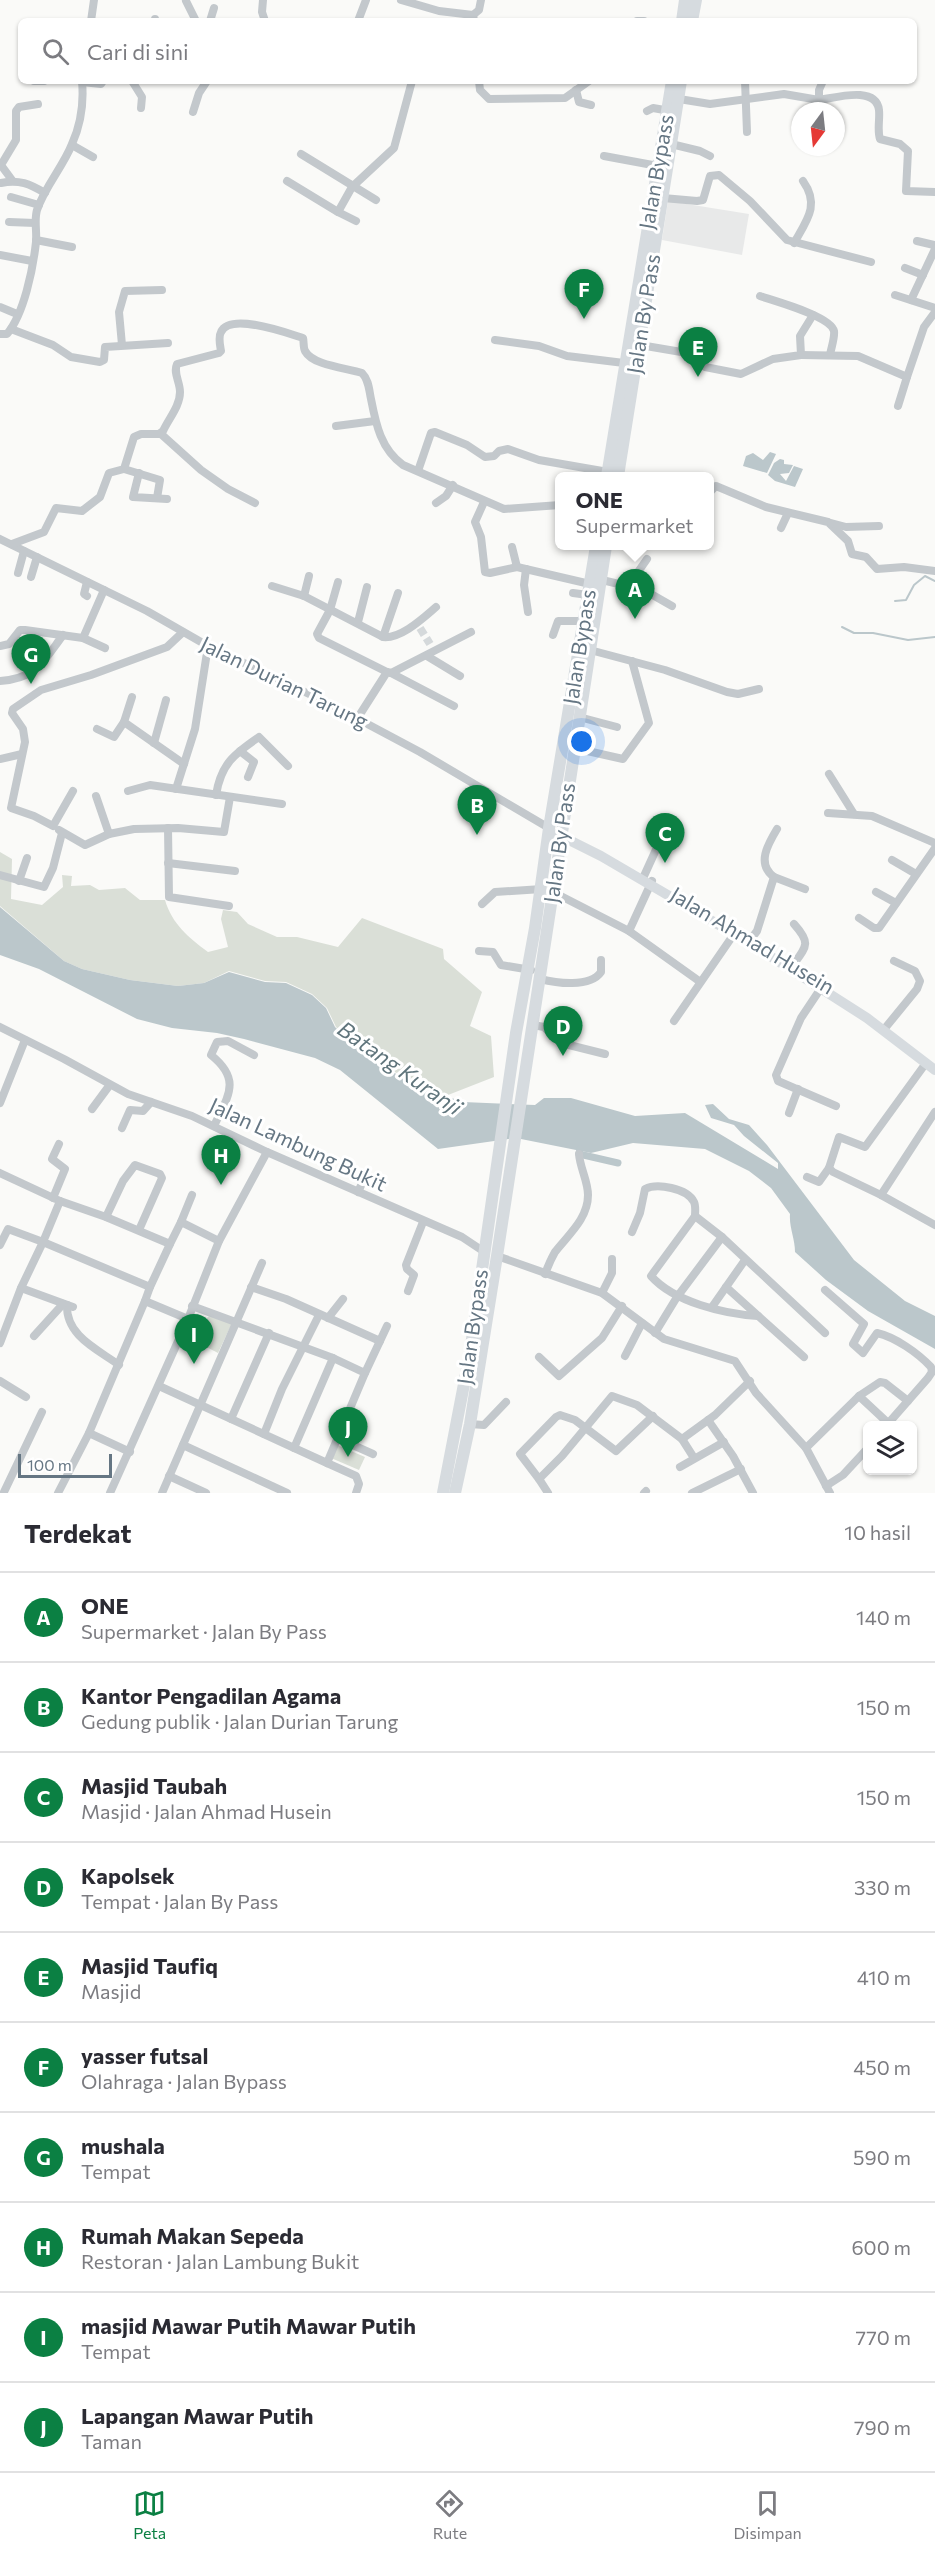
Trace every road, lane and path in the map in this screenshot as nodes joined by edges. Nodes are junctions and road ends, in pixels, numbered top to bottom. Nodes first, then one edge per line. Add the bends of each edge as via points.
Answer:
1 (94, 0) edge
2 (263, 0) edge
3 (366, 0) edge
4 (401, 0) edge
5 (481, 0) edge
6 (685, 0) edge
7 (696, 0) edge
8 (186, 1) edge
9 (214, 8) dead end
10 (91, 18) edge
11 (194, 18) edge
12 (211, 18) edge
13 (264, 18) edge
14 (359, 18) edge
15 (474, 18) edge
16 (682, 18) edge
17 (693, 18) edge
18 (82, 84) edge
19 (134, 84) edge
20 (205, 84) edge
21 (411, 84) edge
22 (479, 84) edge
23 (585, 84) edge
24 (672, 84) edge
25 (681, 84) edge
26 (744, 84) edge
27 (822, 84) edge
28 (576, 90) junction
29 (679, 99) junction
30 (745, 100) junction
31 (819, 100) junction
32 (38, 104) dead end
33 (591, 105) dead end
34 (141, 108) dead end
35 (647, 111) dead end
36 (193, 112) dead end
37 (672, 112) junction
38 (747, 132) dead end
39 (671, 144) junction
40 (72, 145) junction
41 (301, 154) dead end
42 (604, 156) dead end
43 (710, 156) dead end
44 (93, 157) dead end
45 (658, 166) junction
46 (12, 180) junction
47 (287, 181) dead end
48 (803, 181) dead end
49 (1, 183) edge
50 (352, 187) junction
51 (935, 192) edge
52 (45, 194) junction
53 (11, 197) dead end
54 (663, 198) junction
55 (376, 200) dead end
56 (39, 205) junction
57 (338, 212) junction
58 (356, 221) dead end
59 (9, 222) dead end
60 (35, 223) junction
61 (36, 240) junction
62 (917, 241) dead end
63 (794, 243) junction
64 (72, 247) dead end
65 (935, 248) edge
66 (0, 255) edge
67 (32, 261) junction
68 (871, 262) dead end
69 (905, 268) dead end
70 (923, 275) junction
71 (162, 290) dead end
72 (895, 295) dead end
73 (760, 296) dead end
74 (911, 300) junction
75 (0, 307) edge
76 (935, 310) edge
77 (17, 314) junction
78 (813, 315) junction
79 (11, 329) junction
80 (0, 334) edge
81 (495, 340) dead end
82 (168, 343) dead end
83 (122, 345) junction
84 (640, 345) junction
85 (801, 355) junction
86 (831, 355) junction
87 (624, 363) junction
88 (907, 377) junction
89 (898, 406) dead end
90 (375, 421) junction
91 (336, 426) dead end
92 (161, 434) junction
93 (617, 448) junction
94 (124, 469) junction
95 (417, 471) junction
96 (601, 472) edge
97 (616, 472) edge
98 (139, 473) junction
99 (453, 485) junction
100 (714, 488) edge
101 (436, 502) dead end
102 (484, 502) junction
103 (255, 503) dead end
104 (555, 505) edge
105 (788, 513) junction
106 (828, 522) junction
107 (879, 526) dead end
108 (781, 528) dead end
109 (0, 539) edge
110 (12, 544) junction
111 (512, 547) dead end
112 (596, 550) edge
113 (605, 550) edge
114 (24, 551) junction
115 (37, 557) junction
116 (647, 559) dead end
117 (521, 568) junction
118 (935, 571) edge
119 (18, 573) dead end
120 (309, 576) dead end
121 (31, 578) dead end
122 (87, 582) junction
123 (338, 582) dead end
124 (629, 585) junction
125 (272, 586) dead end
126 (593, 586) junction
127 (367, 587) dead end
128 (104, 590) junction
129 (398, 593) dead end
130 (573, 593) dead end
131 (87, 596) dead end
132 (304, 596) junction
133 (672, 606) dead end
134 (436, 607) dead end
135 (330, 609) junction
136 (528, 612) dead end
137 (584, 621) junction
138 (357, 622) junction
139 (183, 632) junction
140 (471, 632) dead end
141 (63, 634) junction
142 (553, 635) dead end
143 (383, 637) junction
144 (83, 638) junction
145 (0, 646) edge
146 (208, 646) junction
147 (587, 646) junction
148 (105, 648) dead end
149 (430, 651) junction
150 (632, 661) junction
151 (389, 673) junction
152 (459, 676) dead end
153 (0, 681) edge
154 (759, 689) dead end
155 (132, 697) dead end
156 (166, 700) dead end
157 (454, 706) dead end
158 (579, 717) junction
159 (357, 718) junction
160 (124, 722) junction
161 (617, 727) dead end
162 (98, 729) dead end
163 (154, 743) junction
164 (574, 748) junction
165 (240, 751) junction
166 (22, 754) junction
167 (0, 759) edge
168 (184, 764) junction
169 (288, 766) dead end
170 (829, 774) dead end
171 (248, 777) dead end
172 (176, 789) junction
173 (73, 791) dead end
174 (128, 791) dead end
175 (216, 795) junction
176 (96, 796) dead end
177 (230, 796) junction
178 (282, 804) dead end
179 (828, 813) dead end
180 (854, 814) junction
181 (53, 826) junction
182 (168, 828) junction
183 (549, 828) junction
184 (777, 829) dead end
185 (62, 833) junction
186 (563, 833) junction
187 (109, 834) junction
188 (659, 843) dead end
189 (935, 843) edge
190 (935, 848) edge
191 (27, 858) dead end
192 (892, 860) dead end
193 (168, 863) junction
194 (235, 871) dead end
195 (916, 874) junction
196 (0, 875) edge
197 (774, 877) junction
198 (649, 880) junction
199 (19, 881) junction
200 (805, 889) dead end
201 (547, 891) junction
202 (876, 892) dead end
203 (896, 903) junction
204 (482, 904) dead end
205 (229, 906) dead end
206 (859, 918) dead end
207 (794, 924) dead end
208 (629, 931) junction
209 (734, 934) junction
210 (751, 939) junction
211 (479, 951) dead end
212 (601, 960) dead end
213 (894, 961) dead end
214 (793, 965) junction
215 (536, 973) junction
216 (699, 981) junction
217 (820, 988) junction
218 (674, 1021) dead end
219 (0, 1027) edge
220 (886, 1027) junction
221 (532, 1029) junction
222 (25, 1040) junction
223 (254, 1054) dead end
224 (605, 1054) dead end
225 (932, 1066) edge
226 (110, 1086) junction
227 (798, 1089) junction
228 (151, 1102) junction
229 (0, 1103) edge
230 (836, 1106) dead end
231 (92, 1109) dead end
232 (935, 1112) edge
233 (789, 1113) dead end
234 (214, 1126) junction
235 (122, 1128) dead end
236 (59, 1144) dead end
237 (267, 1152) junction
238 (579, 1154) dead end
239 (342, 1168) dead end
240 (829, 1168) junction
241 (0, 1173) edge
242 (807, 1177) dead end
243 (358, 1192) junction
244 (192, 1195) dead end
245 (881, 1195) junction
246 (56, 1200) junction
247 (695, 1216) junction
248 (106, 1217) junction
249 (181, 1222) junction
250 (423, 1222) junction
251 (935, 1225) edge
252 (139, 1230) junction
253 (632, 1232) dead end
254 (722, 1237) junction
255 (219, 1241) junction
256 (43, 1242) junction
257 (170, 1244) junction
258 (0, 1245) edge
259 (483, 1251) junction
260 (497, 1257) junction
261 (612, 1259) dead end
262 (746, 1260) junction
263 (262, 1263) dead end
264 (544, 1274) junction
265 (150, 1287) junction
266 (251, 1287) junction
267 (726, 1287) junction
268 (21, 1288) junction
269 (825, 1290) dead end
270 (408, 1291) dead end
271 (602, 1293) junction
272 (677, 1297) junction
273 (343, 1299) dead end
274 (145, 1301) junction
275 (68, 1305) junction
276 (192, 1306) junction
277 (622, 1306) junction
278 (712, 1308) junction
279 (319, 1315) junction
280 (758, 1316) junction
281 (328, 1318) junction
282 (188, 1319) junction
283 (236, 1321) junction
284 (642, 1323) junction
285 (864, 1324) junction
286 (387, 1326) dead end
287 (655, 1333) junction
288 (877, 1333) junction
289 (269, 1334) junction
290 (825, 1334) dead end
291 (34, 1336) dead end
292 (380, 1341) junction
293 (0, 1343) edge
294 (303, 1347) junction
295 (625, 1356) dead end
296 (539, 1357) dead end
297 (804, 1357) dead end
298 (333, 1358) junction
299 (119, 1365) junction
300 (365, 1373) junction
301 (0, 1381) edge
302 (750, 1381) junction
303 (159, 1386) junction
304 (859, 1396) junction
305 (26, 1397) dead end
306 (908, 1401) junction
307 (506, 1402) dead end
308 (200, 1404) junction
309 (42, 1412) dead end
310 (653, 1416) junction
311 (231, 1419) junction
312 (708, 1420) junction
313 (884, 1421) edge
314 (890, 1421) edge
315 (470, 1424) junction
316 (584, 1428) junction
317 (89, 1433) junction
318 (264, 1434) junction
319 (337, 1438) junction
320 (682, 1439) junction
321 (724, 1442) junction
322 (183, 1445) junction
323 (294, 1448) junction
324 (806, 1448) junction
325 (130, 1452) junction
326 (863, 1452) edge
327 (373, 1454) dead end
328 (694, 1458) junction
329 (327, 1462) junction
330 (680, 1467) dead end
331 (741, 1469) junction
332 (169, 1476) junction
333 (539, 1479) junction
334 (828, 1490) edge
335 (3, 1491) edge
336 (58, 1493) edge
337 (110, 1493) edge
338 (162, 1493) edge
339 (206, 1493) edge
340 (287, 1493) edge
341 (356, 1493) edge
342 (449, 1493) edge
343 (548, 1493) edge
344 (692, 1493) edge
345 (753, 1493) edge

1 - 10 street
2 - 13 street
3 - 14 street
4 - 15 street
5 - 15 street
6 - 16 highway
7 - 17 highway
8 - 11 street
9 - 12 street
18 - 40 street via 84,102
19 - 34 street via 142,97
20 - 36 street
21 - 50 street via 394,148
22 - 28 street via 489,99 565,98
23 - 28 street
24 - 37 highway, Jalan Bypass
25 - 29 highway, Jalan By Pass
26 - 30 street
27 - 31 street
28 - 33 street via 579,102
29 - 30 street via 710,104
29 - 37 highway, Jalan By Pass
30 - 31 street via 784,94
30 - 38 street
31 - 51 street via 865,95 874,100 879,107 880,139 900,144 908,151 906,191
32 - 46 street via 16,111 16,140 1,165
35 - 37 street via 653,108
37 - 39 highway, Jalan By Pass
37 - 45 highway, Jalan Bypass
39 - 43 street
39 - 54 highway, Jalan By Pass
40 - 44 street
40 - 52 street
41 - 50 street
42 - 45 street
45 - 87 highway, Jalan Bypass
46 - 49 street
46 - 52 street
47 - 57 street
48 - 63 street via 811,192 811,208
50 - 55 street
50 - 57 street
52 - 56 street
53 - 56 street
54 - 63 street via 703,200 710,177 719,175
54 - 84 highway, Jalan By Pass
56 - 60 street
57 - 58 street
59 - 60 street
60 - 61 street
61 - 64 street
61 - 67 street
62 - 65 street
63 - 68 street
65 - 70 street
66 - 67 street
67 - 77 street via 26,296
69 - 70 street
70 - 74 street
71 - 83 street via 125,291 119,312
72 - 74 street
73 - 78 street
74 - 76 street
75 - 77 street
76 - 88 street via 924,327
77 - 79 street
78 - 85 street via 800,336
78 - 86 street via 833,329
79 - 80 street
79 - 83 street via 53,345 71,357 97,362 103,361 105,347
81 - 87 street via 539,346 567,356
82 - 83 street
84 - 85 street via 699,355 705,367 734,374 748,372 773,359
84 - 93 highway, Jalan By Pass
85 - 86 street
86 - 88 street via 858,356
87 - 93 highway, Jalan Bypass
88 - 89 street
90 - 91 street
90 - 92 street via 368,382 362,373 338,369 308,354 303,338 250,323 225,327 219,337 219,353 177,364 179,401
90 - 95 street via 390,454
92 - 94 street via 134,437
92 - 103 street via 201,470
93 - 97 highway, Jalan Bypass
94 - 98 street
94 - 110 street via 109,474 100,497 86,509 56,508 44,532
95 - 96 street via 435,432 485,457 508,449
95 - 99 street
98 - 98 street via 134,497 162,499 160,480
99 - 101 street
99 - 102 street
100 - 105 street
102 - 104 street via 508,510
102 - 117 street via 475,522 481,537 483,570 488,573
105 - 106 street
105 - 108 street
106 - 107 street via 846,527
106 - 118 street via 848,541 852,554 866,557 878,569
109 - 110 street, Jalan Durian Tarung
110 - 114 street, Jalan Durian Tarung
111 - 117 street
112 - 126 highway, Jalan Bypass
113 - 126 highway, Jalan By Pass
114 - 115 street, Jalan Durian Tarung
114 - 119 street
115 - 121 street
115 - 122 street, Jalan Durian Tarung
116 - 124 street
117 - 126 street
117 - 136 street
120 - 132 street
122 - 128 street, Jalan Durian Tarung
122 - 131 street
123 - 135 street
124 - 126 street
124 - 133 street
125 - 132 street
126 - 130 street
126 - 137 highway, Jalan Bypass
126 - 147 highway, Jalan By Pass
127 - 138 street
128 - 139 street, Jalan Durian Tarung
128 - 144 street
129 - 143 street
132 - 135 street
134 - 143 street via 419,625
135 - 138 street
135 - 151 street via 317,634 319,638
137 - 142 street via 559,620
137 - 147 highway, Jalan Bypass
138 - 143 street
139 - 146 street, Jalan Durian Tarung
139 - 166 street via 167,647 40,690 13,709 24,734
140 - 149 street
141 - 144 street
141 - 145 street via 20,630 9,644
141 - 153 street via 39,668 19,680
144 - 148 street
146 - 159 street, Jalan Durian Tarung
146 - 168 street via 199,712
147 - 150 street
147 - 158 highway, Jalan By Pass
147 - 183 highway, Jalan Bypass
149 - 151 street
149 - 152 street
150 - 154 street via 727,692 738,694
150 - 164 street via 649,723 643,733 624,759
151 - 157 street
151 - 159 street
155 - 160 street
156 - 163 street
158 - 161 street
158 - 164 highway, Jalan By Pass
159 - 183 street, Jalan Durian Tarung
160 - 162 street via 114,737
160 - 163 street
163 - 168 street
164 - 186 highway, Jalan By Pass
165 - 169 street via 260,737
165 - 171 street via 254,762
165 - 175 street via 225,765
166 - 167 street
166 - 181 street via 11,808
168 - 172 street
170 - 180 street
172 - 174 street via 150,785
172 - 175 street
173 - 181 street
175 - 177 street
176 - 187 street
177 - 178 street
177 - 182 street via 224,832
179 - 180 street
180 - 189 street via 878,818
181 - 185 street
182 - 187 street
182 - 193 street
183 - 186 main road, Jalan Durian Tarung
183 - 201 highway, Jalan Bypass
184 - 197 street via 764,858
185 - 187 street via 86,845
185 - 199 street via 47,885 41,888
186 - 198 main road, Jalan Ahmad Husein
186 - 201 highway, Jalan By Pass
188 - 198 street
190 - 195 street
191 - 199 street
192 - 195 street
193 - 194 street
193 - 205 street via 170,898
195 - 203 street
196 - 199 street
197 - 200 street
197 - 210 street
198 - 208 street
198 - 209 main road, Jalan Ahmad Husein
198 - 210 main road, Jalan Ahmad Husein
201 - 204 street via 495,892
201 - 208 street
201 - 215 highway, Jalan Bypass
202 - 203 street
203 - 206 street via 878,928
207 - 214 street via 806,943
208 - 216 street
209 - 216 street
209 - 217 main road, Jalan Ahmad Husein
210 - 214 main road, Jalan Ahmad Husein
211 - 215 street via 495,954 506,967
212 - 215 street via 601,972 593,979 560,982
213 - 220 street via 915,971 920,981
214 - 220 main road, Jalan Ahmad Husein
215 - 221 highway
215 - 259 highway, Jalan Bypass via 516,1033
216 - 218 street
217 - 225 main road, Jalan Ahmad Husein
217 - 227 street via 801,1018 776,1075 778,1081
219 - 222 street, Jalan Lambung Bukit
220 - 225 main road, Jalan Ahmad Husein
221 - 224 street via 544,1027 561,1042
221 - 260 highway
222 - 226 street, Jalan Lambung Bukit
222 - 229 street
223 - 234 street via 228,1041 218,1042 211,1055 228,1073 232,1088
225 - 240 street via 865,1147 839,1137
226 - 228 street, Jalan Lambung Bukit
226 - 231 street
227 - 230 street
227 - 233 street
228 - 234 street, Jalan Lambung Bukit
228 - 235 street via 143,1111 130,1110
232 - 245 street
234 - 237 street, Jalan Lambung Bukit
236 - 246 street via 52,1159 65,1169
237 - 243 street, Jalan Lambung Bukit
237 - 255 street
238 - 264 street via 587,1203 578,1224 556,1251
239 - 243 street via 363,1177
240 - 242 street via 819,1182
240 - 245 street
241 - 246 street
243 - 250 street, Jalan Lambung Bukit
244 - 249 street
245 - 251 street
246 - 248 street
246 - 256 street
247 - 253 street via 690,1197 673,1189 650,1186 643,1192
247 - 254 street
247 - 272 street via 651,1274
248 - 252 street
248 - 252 street via 135,1165 160,1174 162,1178
249 - 255 street
249 - 257 street
250 - 259 street, Jalan Lambung Bukit via 472,1241
250 - 270 street via 406,1264 414,1275
252 - 257 street
254 - 262 street
254 - 272 street
255 - 276 street
256 - 258 street via 8,1229
256 - 265 street
256 - 268 street
257 - 265 street
259 - 342 highway, Jalan Bypass
260 - 264 street
260 - 315 highway
261 - 271 street via 612,1273
262 - 267 street
262 - 290 street
263 - 266 street
264 - 271 street
265 - 274 street
266 - 279 street
266 - 283 street
267 - 278 street
267 - 280 street
268 - 275 street
268 - 293 street
269 - 285 street
271 - 277 street
272 - 278 street
272 - 287 street
273 - 281 street
274 - 282 street
274 - 299 street
275 - 291 street
275 - 299 street via 71,1328
276 - 282 street
276 - 283 street
277 - 284 street
277 - 296 street via 602,1338 559,1376
278 - 280 street
279 - 281 street
279 - 294 street
280 - 297 street
281 - 292 street
282 - 303 street
283 - 289 street
283 - 308 street
284 - 287 street
284 - 295 street
285 - 288 street
285 - 288 street via 853,1344 863,1353
286 - 292 street
287 - 302 street via 671,1342 730,1358
288 - 306 street via 888,1336 931,1367 928,1378
289 - 294 street
289 - 311 street
292 - 300 street
294 - 298 street
294 - 318 street
298 - 300 street
298 - 323 street
299 - 317 street
300 - 319 street
301 - 305 street
302 - 312 street
302 - 324 street via 756,1393
303 - 308 street
303 - 325 street
304 - 306 street via 880,1382
304 - 313 street
304 - 324 street
306 - 314 street
307 - 315 street via 483,1425
308 - 311 street
308 - 322 street
309 - 335 street
310 - 316 street via 612,1396
310 - 316 street via 616,1451
310 - 320 street
311 - 318 street
312 - 320 street
312 - 321 street
315 - 342 highway
316 - 333 street
316 - 333 street via 560,1415 523,1450 521,1456
317 - 325 street
317 - 336 street
318 - 323 street
319 - 327 street
319 - 329 street
320 - 328 street
321 - 328 street
321 - 331 street
322 - 332 street
322 - 340 street
323 - 329 street
324 - 334 street
325 - 337 street
326 - 334 street
328 - 330 street
329 - 341 street via 356,1476
331 - 344 street
331 - 345 street
332 - 338 street
332 - 339 street
333 - 343 street

